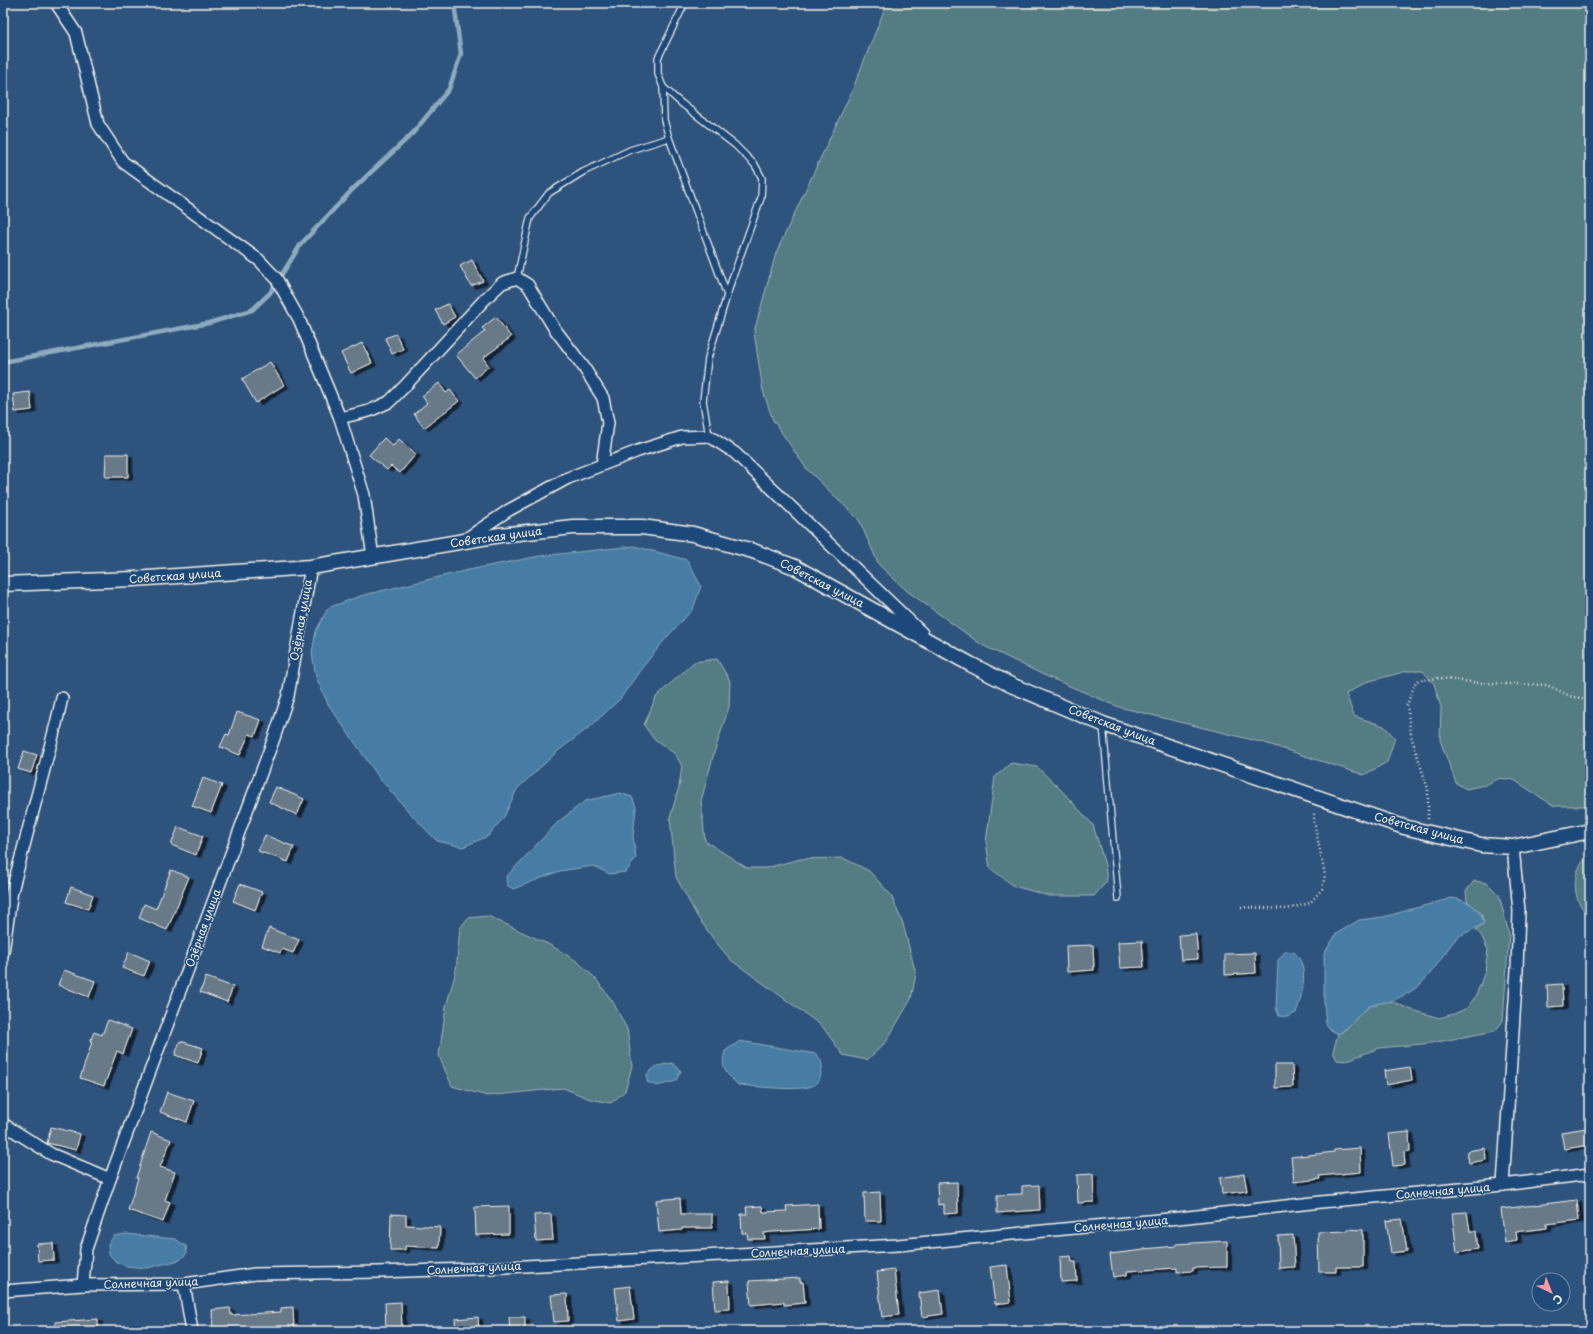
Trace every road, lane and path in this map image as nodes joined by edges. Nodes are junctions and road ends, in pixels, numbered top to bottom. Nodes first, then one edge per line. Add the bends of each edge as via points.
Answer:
1 (56, 3) edge
2 (685, 3) edge
3 (663, 87) junction
4 (669, 138) junction
5 (517, 278) junction
6 (727, 295) junction
7 (340, 418) junction
8 (709, 436) junction
9 (602, 465) junction
10 (462, 542) junction
11 (373, 557) junction
12 (311, 567) junction
13 (3, 584) edge
14 (930, 641) junction
15 (62, 698) dead end
16 (1590, 699) edge
17 (1103, 724) junction
18 (1314, 796) junction
19 (1590, 831) edge
20 (1428, 832) junction
21 (1513, 847) junction
22 (1118, 898) dead end
23 (1241, 907) dead end
24 (3, 952) edge
25 (3, 1124) edge
26 (1590, 1174) edge
27 (110, 1178) junction
28 (1503, 1185) junction
29 (184, 1284) junction
30 (83, 1285) junction
31 (3, 1291) edge
32 (192, 1331) edge

1 - 7 street via 76,33 98,124 123,162 259,260 276,278 299,319
2 - 3 lane via 658,58 658,74
3 - 4 lane via 664,120
3 - 6 lane via 735,145 755,165 762,178 761,198
4 - 5 lane via 630,150 583,172 549,194 530,218
4 - 6 lane
5 - 7 street via 502,283 485,299 389,402 369,411
5 - 9 street via 528,285 554,328 604,398 608,423
6 - 8 lane via 708,358 703,401
7 - 11 street via 364,494
8 - 9 street via 682,437
8 - 14 street via 735,452
9 - 10 street via 568,478 509,510
10 - 11 street, Советская улица
10 - 14 street, Советская улица via 573,527 642,527 693,534 753,550 795,567
11 - 12 street, Советская улица
12 - 13 street, Советская улица via 133,579
12 - 27 street, Озёрная улица via 288,696
14 - 17 street, Советская улица via 1011,685
15 - 24 street via 12,891
16 - 20 path via 1572,697 1547,685 1480,683 1439,678 1416,681 1407,705 1411,736 1428,789
17 - 18 street, Советская улица
17 - 22 lane
18 - 20 street, Советская улица via 1404,827
18 - 23 path via 1314,822 1325,875 1322,889 1310,903 1287,909
19 - 21 street, Советская улица
20 - 21 street, Советская улица via 1481,845
21 - 28 street via 1519,919
25 - 27 street via 51,1154
26 - 28 street, Солнечная улица
27 - 30 street, Озёрная улица via 86,1249
28 - 29 street, Солнечная улица via 898,1245 470,1269 255,1274
29 - 30 street, Солнечная улица
29 - 32 street
30 - 31 street, Солнечная улица

